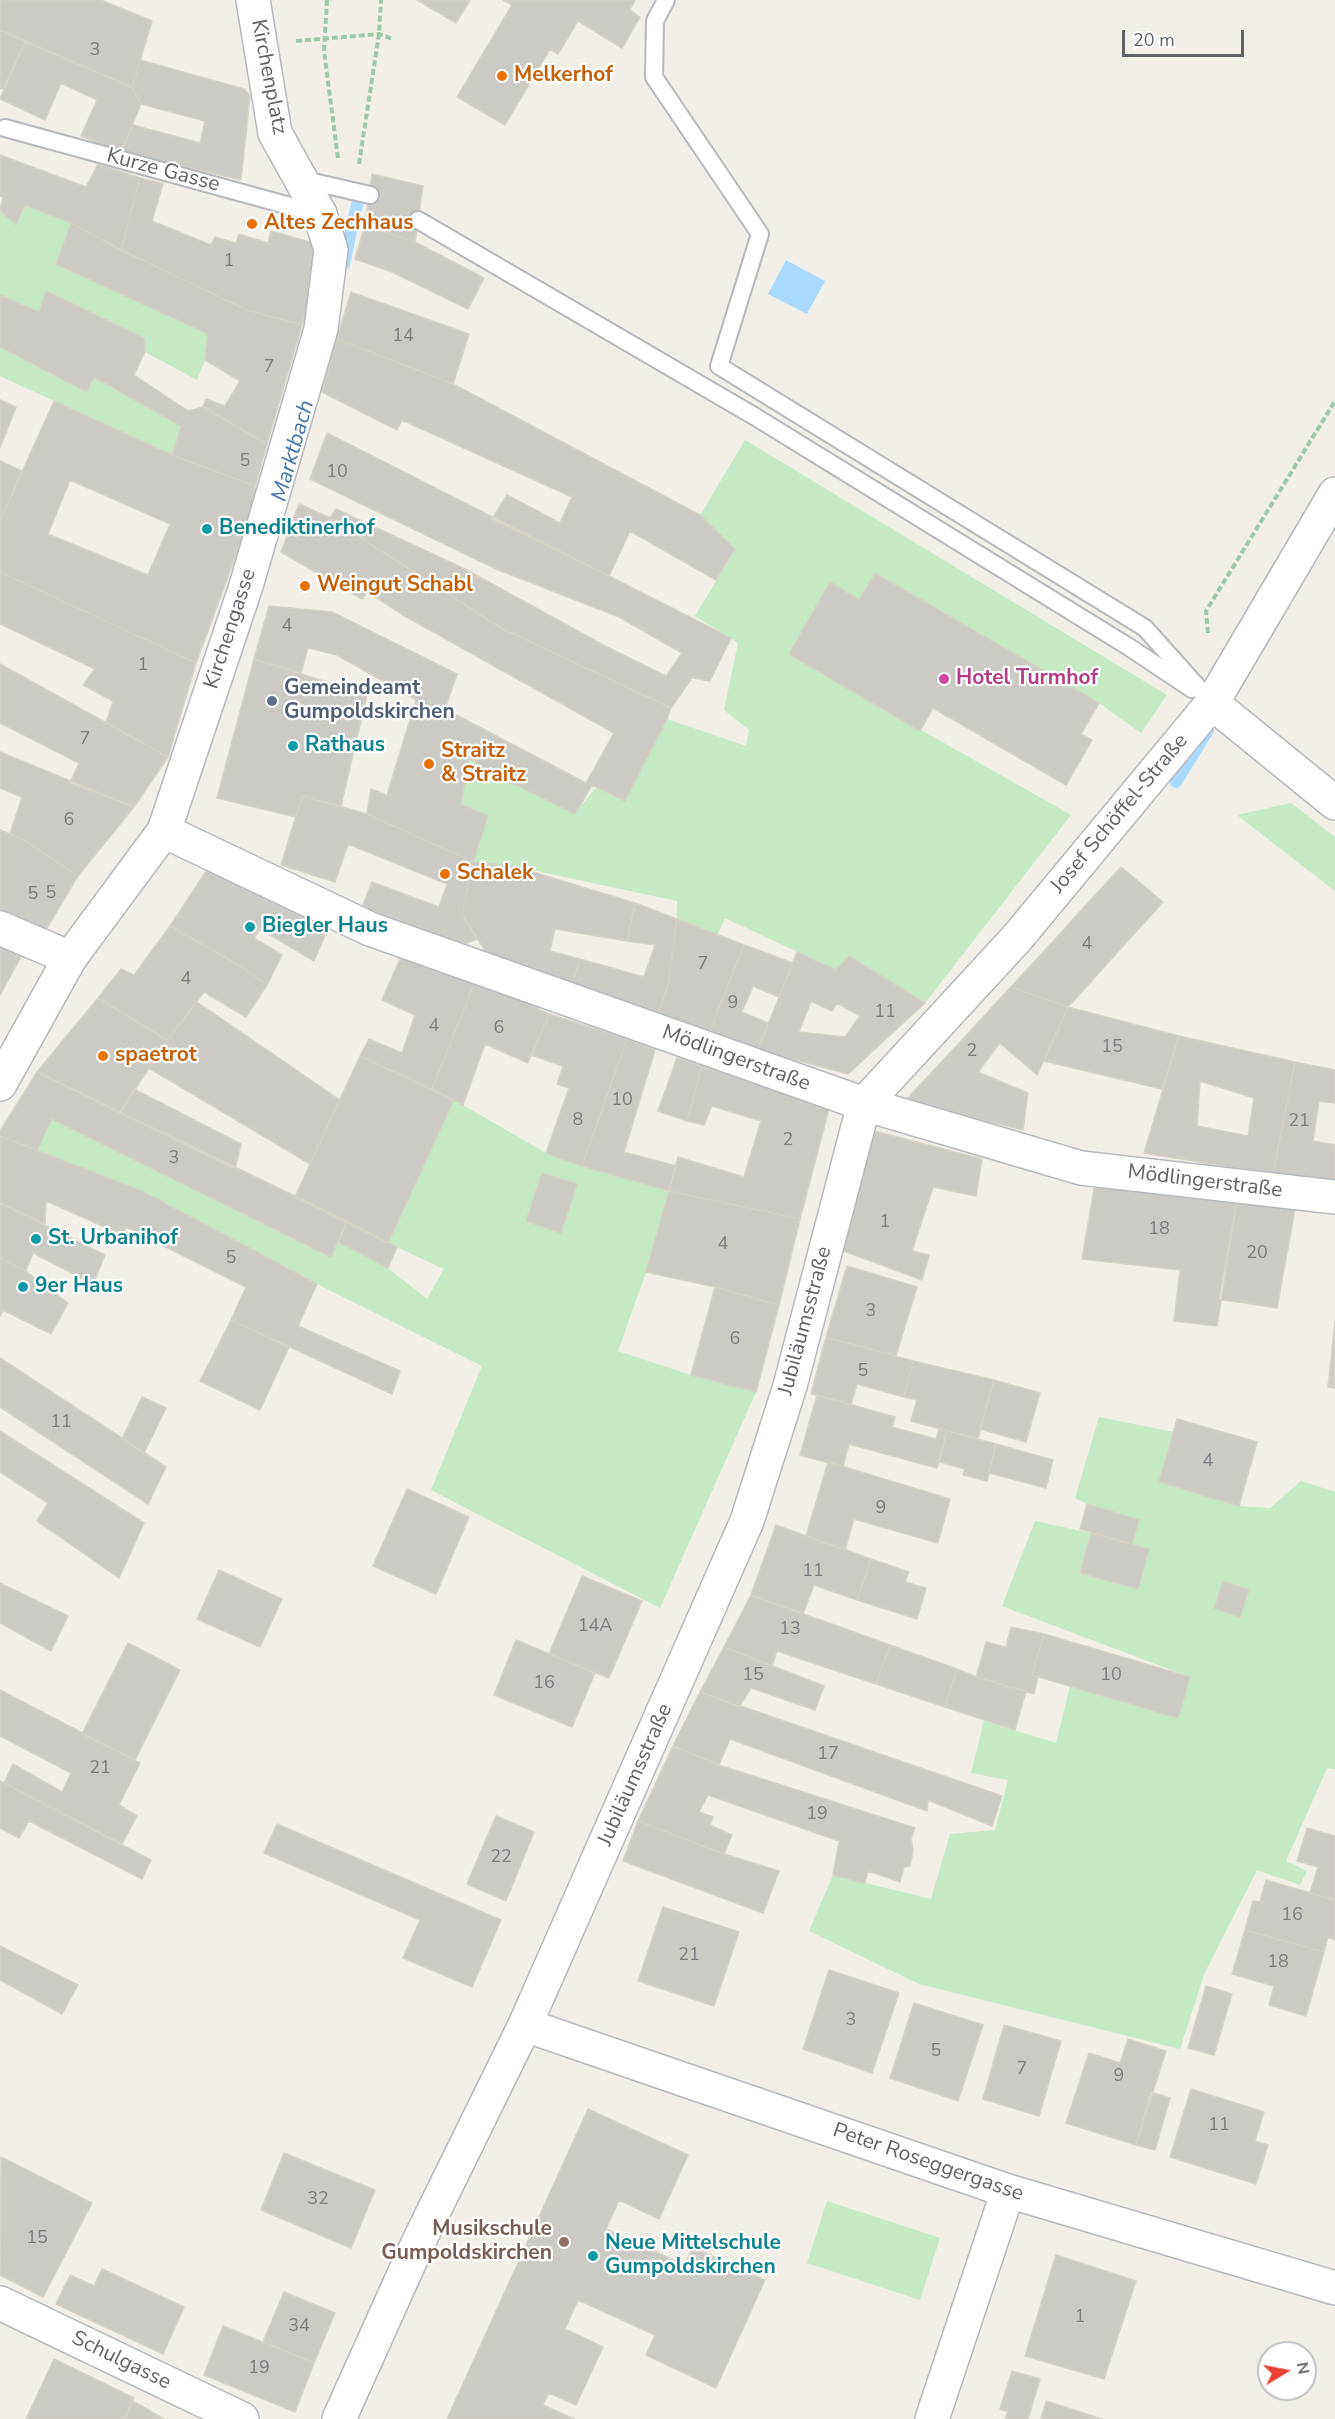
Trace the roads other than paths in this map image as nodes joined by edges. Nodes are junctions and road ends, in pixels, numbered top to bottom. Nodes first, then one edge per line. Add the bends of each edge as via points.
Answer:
1 (254, 0) edge
2 (666, 0) edge
3 (5, 128) dead end
4 (300, 179) junction
5 (356, 192) road end
6 (320, 214) junction
7 (418, 220) dead end
8 (331, 250) joint
9 (1335, 494) edge
10 (1212, 703) junction
11 (1335, 803) edge
12 (164, 831) junction
13 (0, 928) edge
14 (70, 958) junction
15 (0, 1083) edge
16 (864, 1104) junction
17 (1335, 1197) edge
18 (525, 2025) junction
19 (1008, 2191) junction
20 (1335, 2288) edge
21 (0, 2303) edge
22 (242, 2419) edge
23 (339, 2419) edge
24 (932, 2419) edge

1 - 4 street, Kirchenplatz via 275,133
2 - 10 lane via 655,21 654,77 760,234 719,366 1145,628
3 - 6 lane, Kurze Gasse
4 - 5 lane
4 - 6 street, Kirchenplatz
6 - 8 street, Kirchenplatz
7 - 10 lane via 754,416 1119,641
8 - 12 street, Kirchengasse via 315,351 246,586
9 - 10 street, Josef Schöffel-Straße
10 - 11 street
10 - 16 street, Josef Schöffel-Straße via 1017,938
12 - 14 street, Kirchengasse
12 - 16 street, Mödlingerstraße via 370,929
13 - 14 street
14 - 15 street, Kirchengasse
16 - 17 street, Mödlingerstraße via 1081,1168
16 - 18 street, Jubiläumsstraße via 790,1386 747,1521
18 - 19 street, Peter Roseggergasse
18 - 23 street, Jubiläumsstraße
19 - 20 street, Peter Roseggergasse
19 - 24 street
21 - 22 street, Schulgasse

